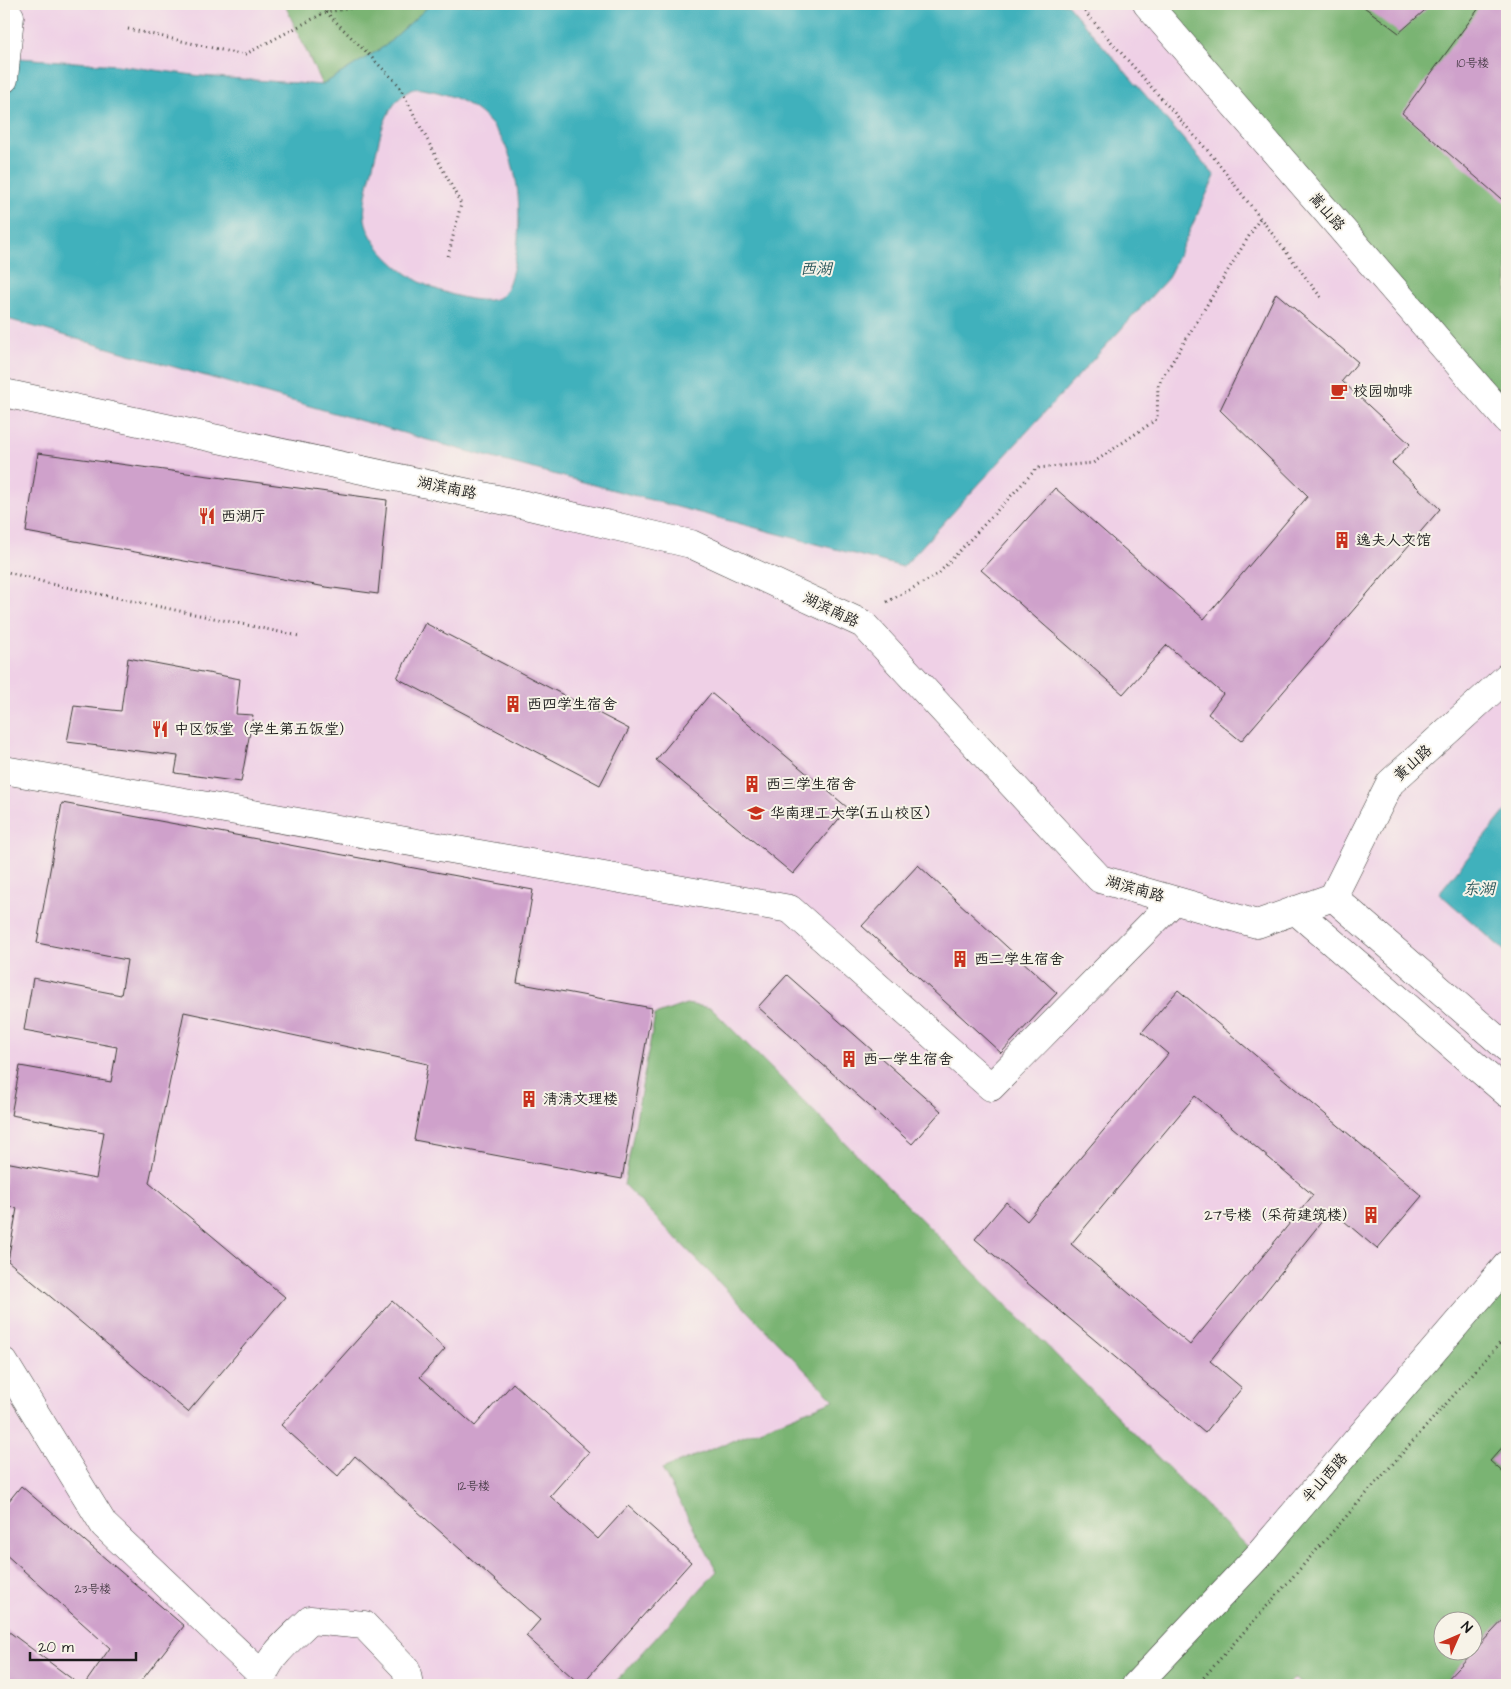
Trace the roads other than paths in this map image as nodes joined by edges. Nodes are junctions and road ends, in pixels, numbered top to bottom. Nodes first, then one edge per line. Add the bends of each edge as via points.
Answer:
1 (1147, 4) edge
2 (7, 14) edge
3 (4, 79) edge
4 (4, 393) edge
5 (1507, 420) edge
6 (1507, 677) edge
7 (4, 770) edge
8 (1333, 897) junction
9 (1174, 901) junction
10 (1295, 910) junction
11 (1507, 1048) edge
12 (1507, 1094) edge
13 (1507, 1265) edge
14 (4, 1362) edge
15 (262, 1680) edge
16 (409, 1685) edge
17 (1136, 1685) edge

1 - 5 street, 嵩山路
2 - 3 street
4 - 9 street, 湖滨南路 via 525,505 690,544 863,624 1100,879
6 - 8 street, 黄山路 via 1390,783
7 - 9 street via 790,909 991,1087
8 - 10 street, 湖滨南路
8 - 11 street
9 - 10 street, 湖滨南路 via 1257,924
10 - 12 street
13 - 17 street, 半山西路 via 1258,1557
14 - 15 street via 104,1525
15 - 16 street via 275,1656 310,1620 364,1625 406,1669

